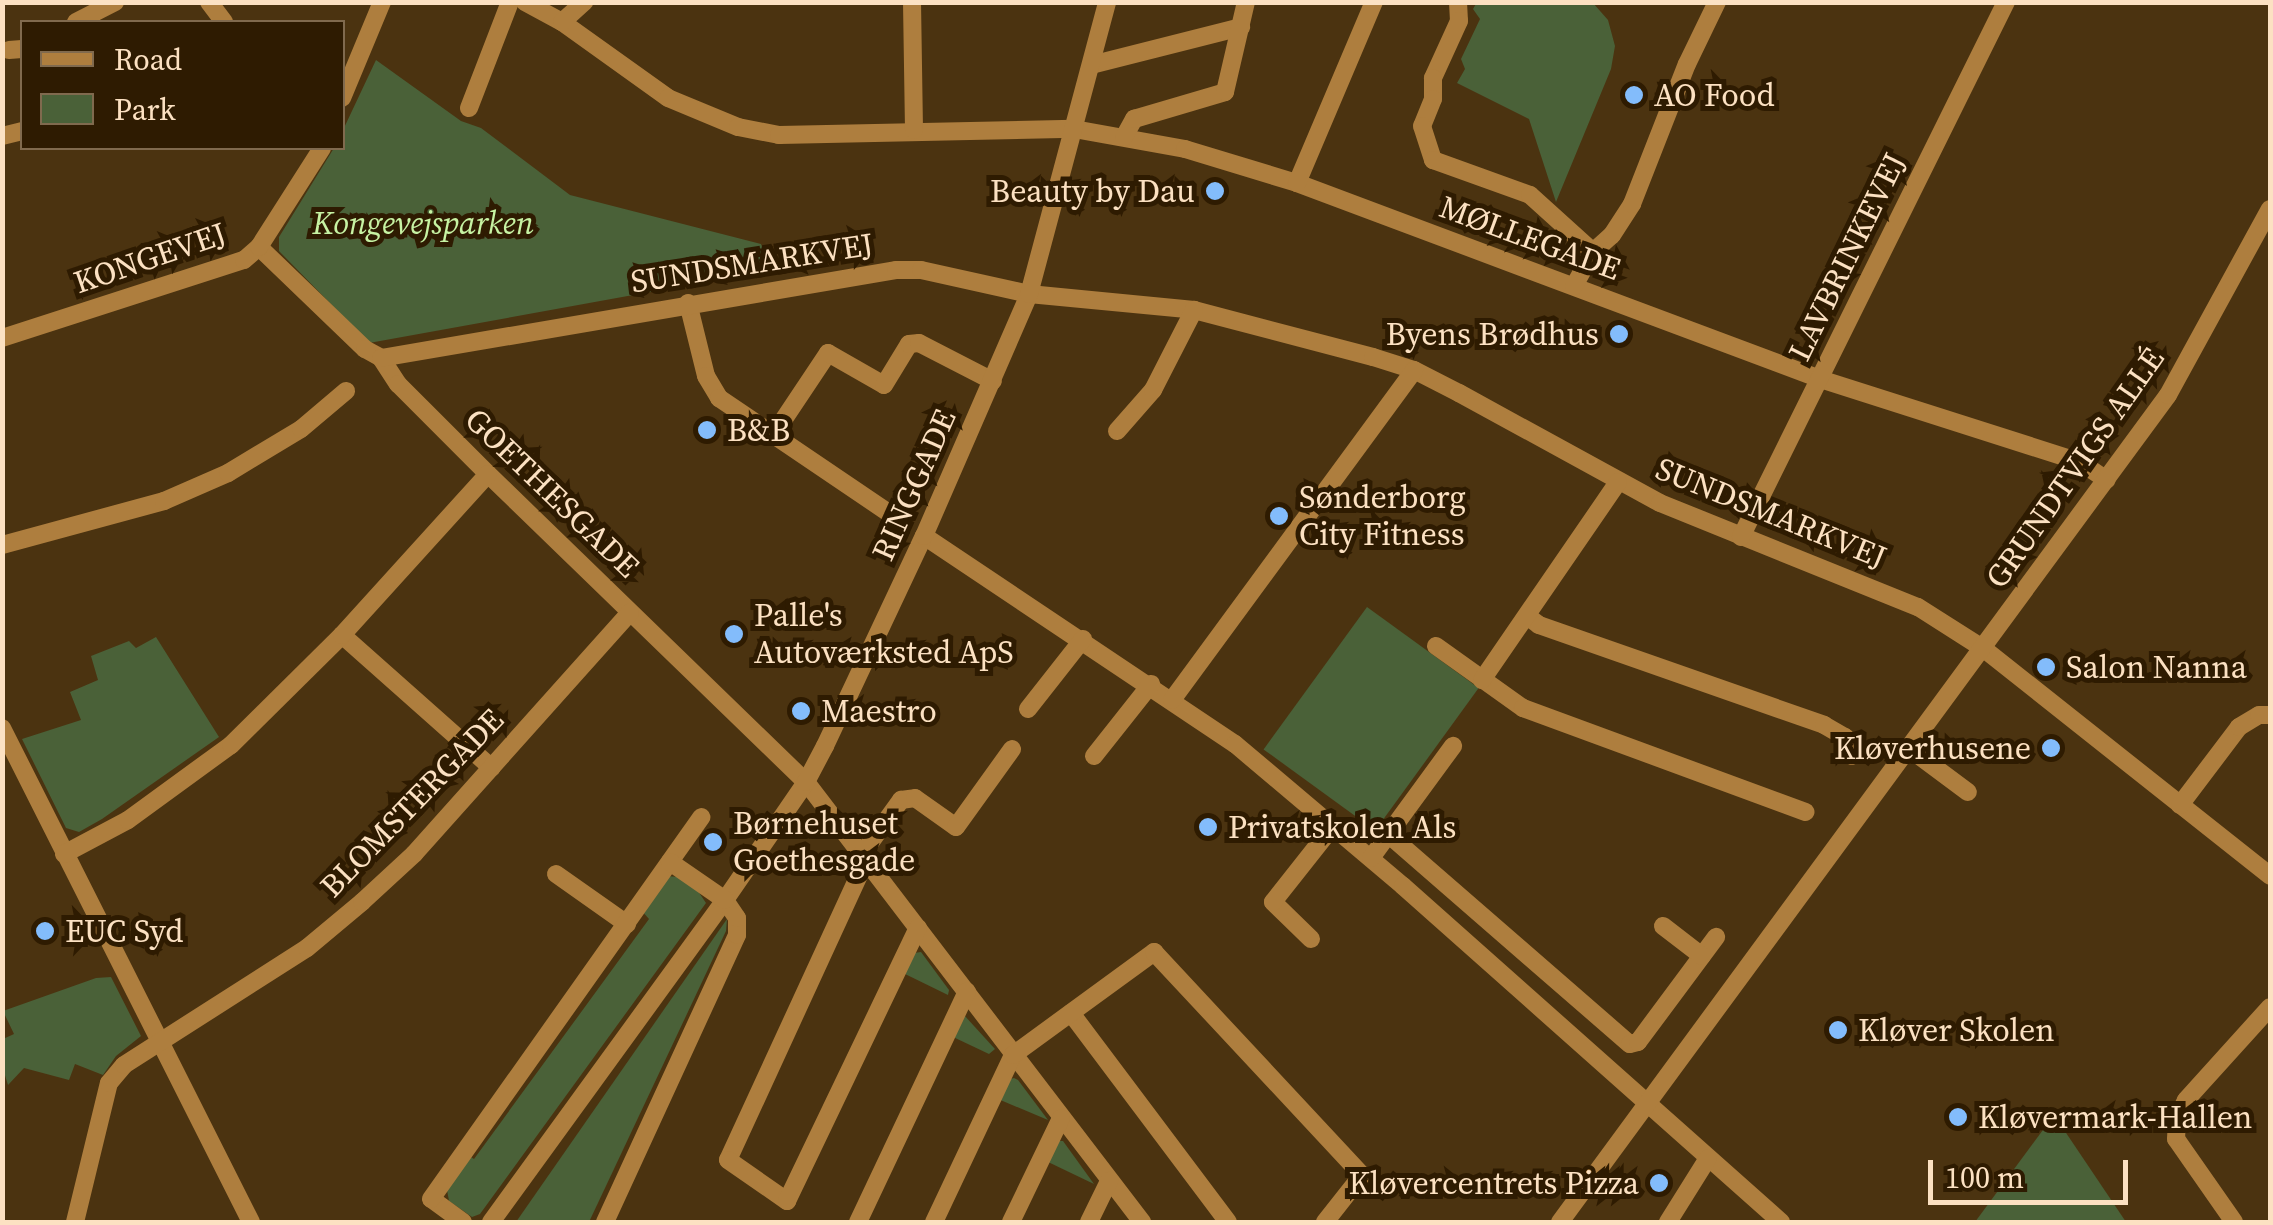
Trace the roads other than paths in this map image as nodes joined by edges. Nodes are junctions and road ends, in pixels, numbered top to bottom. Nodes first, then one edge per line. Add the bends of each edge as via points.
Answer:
1 (115, 2) edge
2 (382, 2) edge
3 (510, 2) edge
4 (524, 2) edge
5 (584, 2) edge
6 (912, 2) edge
7 (1246, 2) edge
8 (1374, 2) edge
9 (1458, 2) edge
10 (1717, 2) edge
11 (2006, 2) edge
12 (1109, 4) edge
13 (80, 20) edge
14 (562, 22) junction
15 (1241, 26) junction
16 (1091, 64) junction
17 (345, 91) edge
18 (468, 108) dead end
19 (1074, 129) junction
20 (914, 130) junction
21 (1124, 137) junction
22 (321, 150) edge
23 (1297, 184) junction
24 (2270, 209) edge
25 (259, 247) junction
26 (1592, 252) junction
27 (1574, 286) junction
28 (1029, 294) junction
29 (688, 303) junction
30 (1194, 310) junction
31 (2, 338) edge
32 (381, 358) junction
33 (1414, 370) junction
34 (1820, 379) junction
35 (994, 381) junction
36 (346, 390) dead end
37 (1117, 431) dead end
38 (772, 436) junction
39 (488, 474) junction
40 (2107, 480) junction
41 (1618, 482) junction
42 (896, 518) dead end
43 (924, 536) junction
44 (1741, 538) junction
45 (2, 545) edge
46 (630, 612) junction
47 (1526, 616) junction
48 (342, 635) junction
49 (1083, 639) junction
50 (1436, 646) dead end
51 (1984, 649) junction
52 (1482, 680) junction
53 (1151, 684) junction
54 (1172, 700) junction
55 (1028, 709) dead end
56 (2270, 715) edge
57 (2, 728) edge
58 (1454, 746) dead end
59 (1012, 749) dead end
60 (1910, 749) junction
61 (1094, 756) dead end
62 (1852, 756) dead end
63 (492, 768) junction
64 (806, 782) junction
65 (1968, 792) dead end
66 (2180, 805) junction
67 (1805, 812) dead end
68 (701, 817) dead end
69 (1333, 826) junction
70 (1388, 834) junction
71 (64, 854) junction
72 (864, 857) junction
73 (1370, 858) junction
74 (670, 862) junction
75 (556, 874) dead end
76 (2270, 876) edge
77 (724, 900) junction
78 (627, 924) junction
79 (1663, 926) dead end
80 (918, 928) junction
81 (1716, 937) dead end
82 (1312, 940) dead end
83 (1702, 956) junction
84 (967, 990) junction
85 (2270, 1007) edge
86 (1071, 1014) junction
87 (161, 1040) junction
88 (1013, 1055) junction
89 (1648, 1103) junction
90 (1061, 1118) junction
91 (1708, 1158) junction
92 (1109, 1181) junction
93 (75, 1222) edge
94 (251, 1222) edge
95 (463, 1222) edge
96 (491, 1222) edge
97 (605, 1222) edge
98 (858, 1222) edge
99 (934, 1222) edge
100 (1012, 1222) edge
101 (1090, 1222) edge
102 (1142, 1222) edge
103 (1228, 1222) edge
104 (1325, 1222) edge
105 (1560, 1222) edge
106 (1668, 1222) edge
107 (1781, 1222) edge
108 (2234, 1222) edge

1 - 13 street
2 - 17 street
3 - 18 street
4 - 14 street, MØLLEGADE
5 - 14 street
6 - 20 street
7 - 15 street
8 - 23 street
9 - 26 street via 1459,20 1433,78 1422,126 1433,160 1530,195
10 - 26 street via 1632,204 1612,236
11 - 34 street, LAVBRINKEVEJ
12 - 16 street, RINGGADE
14 - 20 street, MØLLEGADE via 703,116 779,135
15 - 16 street
15 - 21 street via 1224,92 1134,119
16 - 19 street, RINGGADE
19 - 20 street, MØLLEGADE
19 - 21 street, MØLLEGADE
19 - 28 street, RINGGADE
21 - 23 street, MØLLEGADE
22 - 25 street, KONGEVEJ
23 - 27 street, MØLLEGADE
24 - 40 street, GRUNDTVIGS ALLÉ via 2168,395
25 - 31 street, KONGEVEJ via 226,269
25 - 32 street, GOETHESGADE
26 - 27 street
27 - 34 street, MØLLEGADE
28 - 29 street, SUNDSMARKVEJ via 896,270
28 - 30 street, SUNDSMARKVEJ
28 - 35 street, RINGGADE
29 - 32 street, SUNDSMARKVEJ
29 - 38 street via 706,376 719,398
30 - 33 street, SUNDSMARKVEJ
30 - 37 street via 1153,390
32 - 39 street, GOETHESGADE via 398,384
33 - 41 street, SUNDSMARKVEJ
33 - 54 street
34 - 40 street, MØLLEGADE via 2080,462
34 - 44 street, LAVBRINKEVEJ
35 - 38 street via 918,344 910,344 884,384 828,353
35 - 43 street, RINGGADE
36 - 45 street via 300,429 180,494
38 - 42 street
39 - 46 street, GOETHESGADE
39 - 48 street
40 - 51 street, GRUNDTVIGS ALLÉ
41 - 44 street, SUNDSMARKVEJ
41 - 47 street
43 - 49 street
43 - 64 street, RINGGADE
44 - 51 street, SUNDSMARKVEJ via 1880,589
46 - 63 street, BLOMSTERGADE
46 - 64 street, GOETHESGADE
47 - 52 street
47 - 62 street via 1824,725 1845,738
48 - 63 street
48 - 71 street via 281,699 180,784
49 - 53 street
49 - 55 street
50 - 52 street
51 - 60 street, GRUNDTVIGS ALLÉ
51 - 66 street, SUNDSMARKVEJ
52 - 67 street via 1523,708
53 - 54 street
53 - 61 street
54 - 69 street
56 - 66 street via 2239,727
57 - 71 street
58 - 70 street
59 - 72 street via 956,828 915,798 902,800
60 - 65 street
60 - 89 street, GRUNDTVIGS ALLÉ
63 - 87 street, BLOMSTERGADE via 414,854 320,936
64 - 72 street, GOETHESGADE
64 - 77 street, RINGGADE
66 - 76 street, SUNDSMARKVEJ
68 - 74 street
69 - 73 street
69 - 82 street via 1273,902
70 - 73 street
70 - 83 street via 1630,1044
71 - 87 street
72 - 80 street, GOETHESGADE
72 - 80 street via 728,1160 787,1201
73 - 89 street
74 - 77 street
74 - 78 street
75 - 78 street
77 - 96 street, RINGGADE
77 - 97 street via 737,918 737,936
78 - 95 street via 431,1199
79 - 83 street
80 - 84 street, GOETHESGADE
81 - 83 street
84 - 88 street, GOETHESGADE
84 - 98 street
85 - 108 street via 2177,1118 2176,1139
86 - 88 street
86 - 103 street
86 - 104 street via 1154,952 1362,1175
87 - 93 street, BLOMSTERGADE via 109,1083
87 - 94 street
88 - 90 street, GOETHESGADE
88 - 99 street
89 - 91 street
89 - 105 street, GRUNDTVIGS ALLÉ
90 - 92 street, GOETHESGADE
90 - 100 street
91 - 106 street
91 - 107 street
92 - 101 street
92 - 102 street, GOETHESGADE

